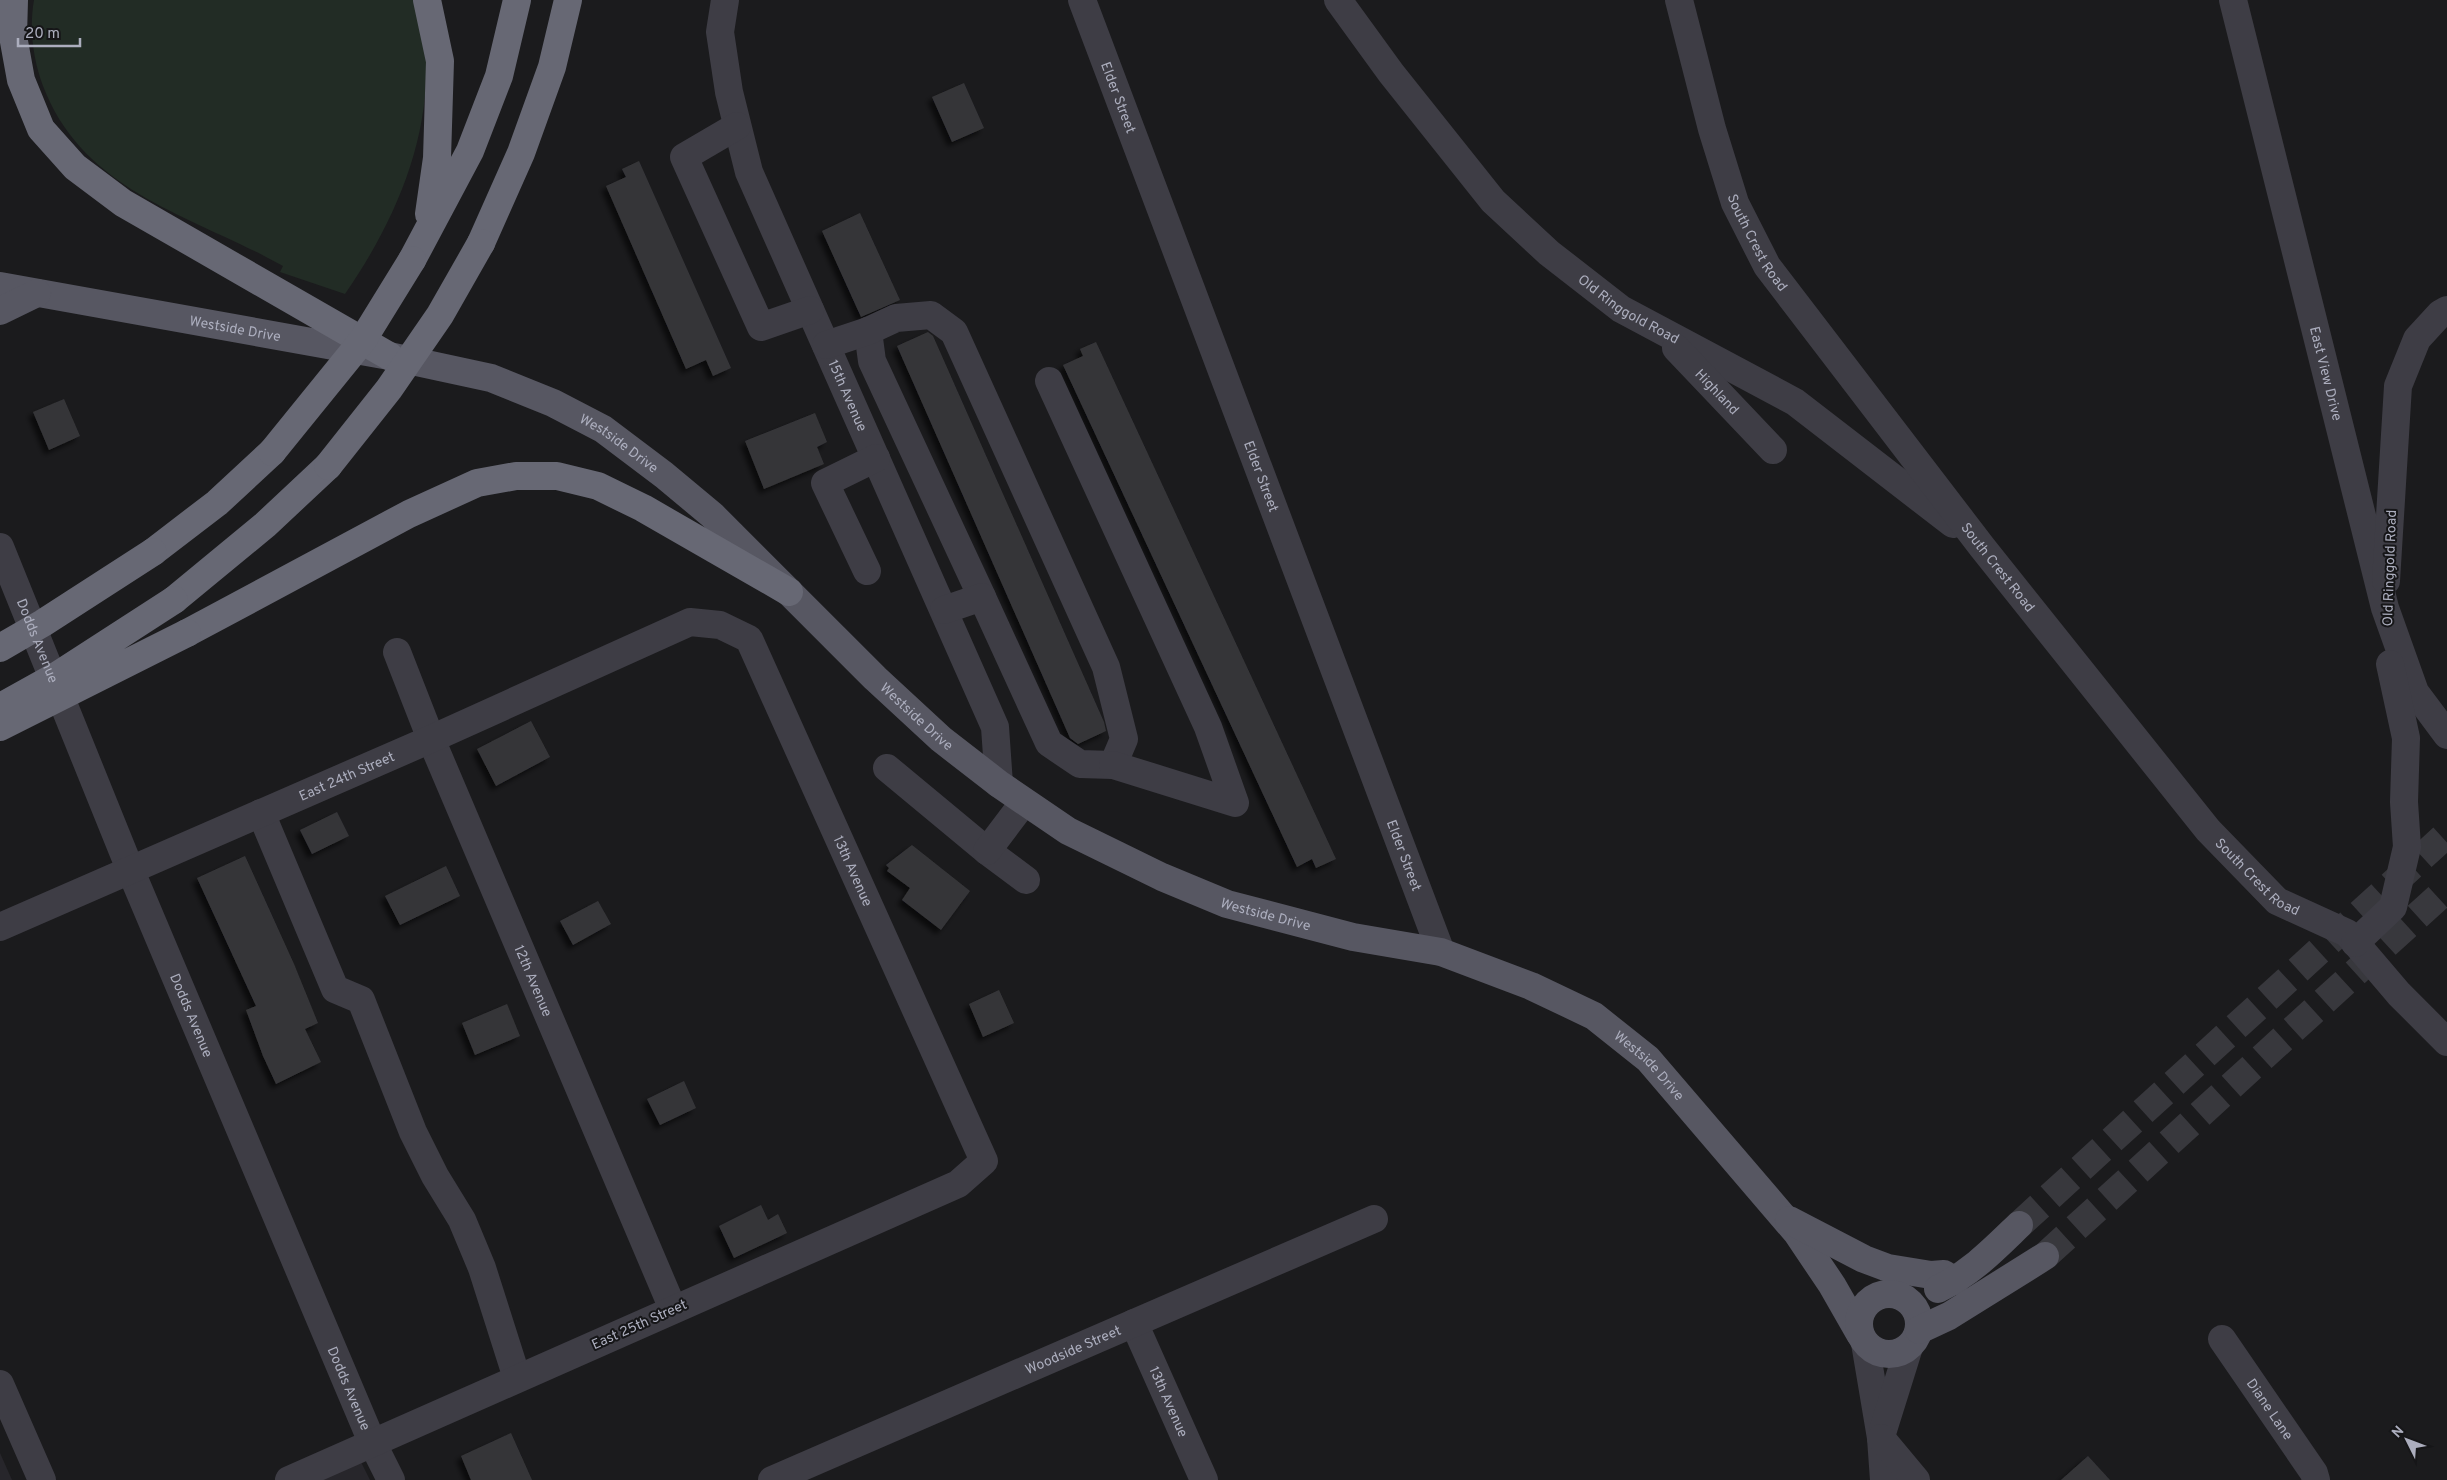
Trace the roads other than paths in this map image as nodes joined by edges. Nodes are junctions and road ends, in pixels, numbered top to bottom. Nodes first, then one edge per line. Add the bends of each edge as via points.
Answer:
1 (14, 0) edge
2 (427, 0) edge
3 (517, 0) edge
4 (568, 0) edge
5 (725, 0) edge
6 (1082, 0) edge
7 (1338, 0) edge
8 (1680, 0) edge
9 (2234, 0) edge
10 (737, 126) junction
11 (427, 235) junction
12 (0, 286) edge
13 (37, 293) junction
14 (810, 310) junction
15 (0, 311) edge
16 (2445, 313) edge
17 (868, 331) junction
18 (1662, 332) junction
19 (826, 345) junction
20 (389, 356) junction
21 (1049, 381) dead end
22 (1773, 450) dead end
23 (876, 458) junction
24 (941, 510) junction
25 (907, 527) junction
26 (0, 547) edge
27 (1982, 547) junction
28 (867, 571) dead end
29 (789, 592) junction
30 (982, 597) junction
31 (2385, 608) junction
32 (944, 610) junction
33 (690, 622) joint
34 (0, 648) edge
35 (397, 652) dead end
36 (0, 708) edge
37 (0, 726) edge
38 (2447, 734) edge
39 (431, 739) junction
40 (1113, 765) junction
41 (887, 768) dead end
42 (999, 784) junction
43 (1024, 802) junction
44 (261, 813) junction
45 (987, 851) junction
46 (130, 869) junction
47 (1026, 880) dead end
48 (0, 927) edge
49 (2355, 943) junction
50 (1441, 952) junction
51 (2447, 1042) edge
52 (984, 1160) joint
53 (1374, 1220) dead end
54 (2019, 1225) tunnel mouth
55 (1790, 1226) junction
56 (2045, 1256) tunnel mouth
57 (1955, 1280) junction
58 (1893, 1295) junction
59 (673, 1309) junction
60 (1134, 1323) junction
61 (1863, 1338) junction
62 (1914, 1338) junction
63 (2222, 1339) dead end
64 (518, 1378) junction
65 (0, 1384) edge
66 (1880, 1438) junction
67 (372, 1442) junction
68 (818, 1471) edge
69 (42, 1480) edge
70 (289, 1480) edge
71 (391, 1480) edge
72 (772, 1480) edge
73 (1204, 1480) edge
74 (1884, 1480) edge
75 (1916, 1480) edge
76 (2316, 1480) edge

1 - 20 highway via 13,36 21,80 42,129 75,167 123,203
2 - 11 highway via 440,60 437,158
3 - 11 highway via 499,76 470,151
4 - 36 highway, bridge via 552,67 521,153 481,243 440,316 389,389 328,466 265,525 174,600 58,675
5 - 10 street, 15th Avenue via 720,32
6 - 50 street, Elder Street
7 - 18 street, Old Ringgold Road via 1492,201 1549,253 1621,309
8 - 27 street, South Crest Road via 1712,129 1735,202 1767,266
9 - 31 street, East View Drive
10 - 14 street, 15th Avenue via 749,172
10 - 14 street via 684,157 762,327
11 - 34 highway, bridge via 362,341 272,452 217,502 153,552 43,624
12 - 13 main road, Westside Drive
13 - 15 main road
13 - 20 main road, Westside Drive
14 - 19 street, 15th Avenue
16 - 31 street, Old Ringgold Road via 2417,340 2398,386
17 - 19 street
17 - 24 street via 872,361
17 - 40 street via 896,318 931,314 954,332 1106,667 1124,740
18 - 22 street, Highland
18 - 27 street, Old Ringgold Road via 1794,402
19 - 23 street, 15th Avenue
20 - 29 main road, Westside Drive via 491,378 553,403 603,429 712,516
21 - 40 street via 1208,727 1234,803
23 - 25 street, 15th Avenue
23 - 28 street via 825,482
24 - 25 street
24 - 30 street
25 - 32 street, 15th Avenue
26 - 46 street, Dodds Avenue
27 - 49 street, South Crest Road via 2208,830 2277,901 2347,934
29 - 37 highway, bridge via 643,508 598,486 557,476 516,476 477,483 409,514 187,633
29 - 42 main road, Westside Drive via 941,739
30 - 32 street
30 - 40 street via 1049,743 1080,764
31 - 38 street, East View Drive via 2415,692
31 - 49 street, Old Ringgold Road via 2388,659 2406,738 2404,802 2407,847 2393,907
32 - 42 street, 15th Avenue via 995,727
33 - 39 street, East 24th Street
33 - 52 street, 13th Avenue via 720,624 749,639
35 - 39 street, 12th Avenue
39 - 44 street, East 24th Street
39 - 59 street, 12th Avenue
41 - 45 street
42 - 43 main road, Westside Drive
43 - 45 street
43 - 50 main road, Westside Drive via 1115,856 1226,904 1354,937
44 - 46 street, East 24th Street
44 - 64 street via 334,989 361,1000 413,1132 462,1220 482,1268
45 - 47 street
46 - 48 street, East 24th Street
46 - 67 street, Dodds Avenue
49 - 51 street, South Crest Road
50 - 55 main road, Westside Drive via 1531,986 1594,1016 1648,1059
52 - 59 street, East 25th Street via 958,1184
53 - 60 street, Woodside Street
54 - 57 main road via 1980,1264
55 - 57 main road via 1888,1268 1944,1274
55 - 58 main road, Westside Drive
55 - 61 main road, Westside Drive
56 - 62 main road
57 - 58 main road via 1936,1290
58 - 61 main road via 1874,1298 1866,1304 1859,1324
58 - 62 main road via 1917,1311
59 - 64 street, East 25th Street
60 - 68 street, Woodside Street
60 - 73 street, 13th Avenue
61 - 62 main road via 1882,1354 1902,1352
61 - 66 street
62 - 66 street
63 - 76 street, Diane Lane
64 - 67 street, East 25th Street
65 - 69 street
66 - 74 street
66 - 75 street
67 - 70 street, East 25th Street
67 - 71 street, Dodds Avenue
68 - 72 street, Woodside Street

